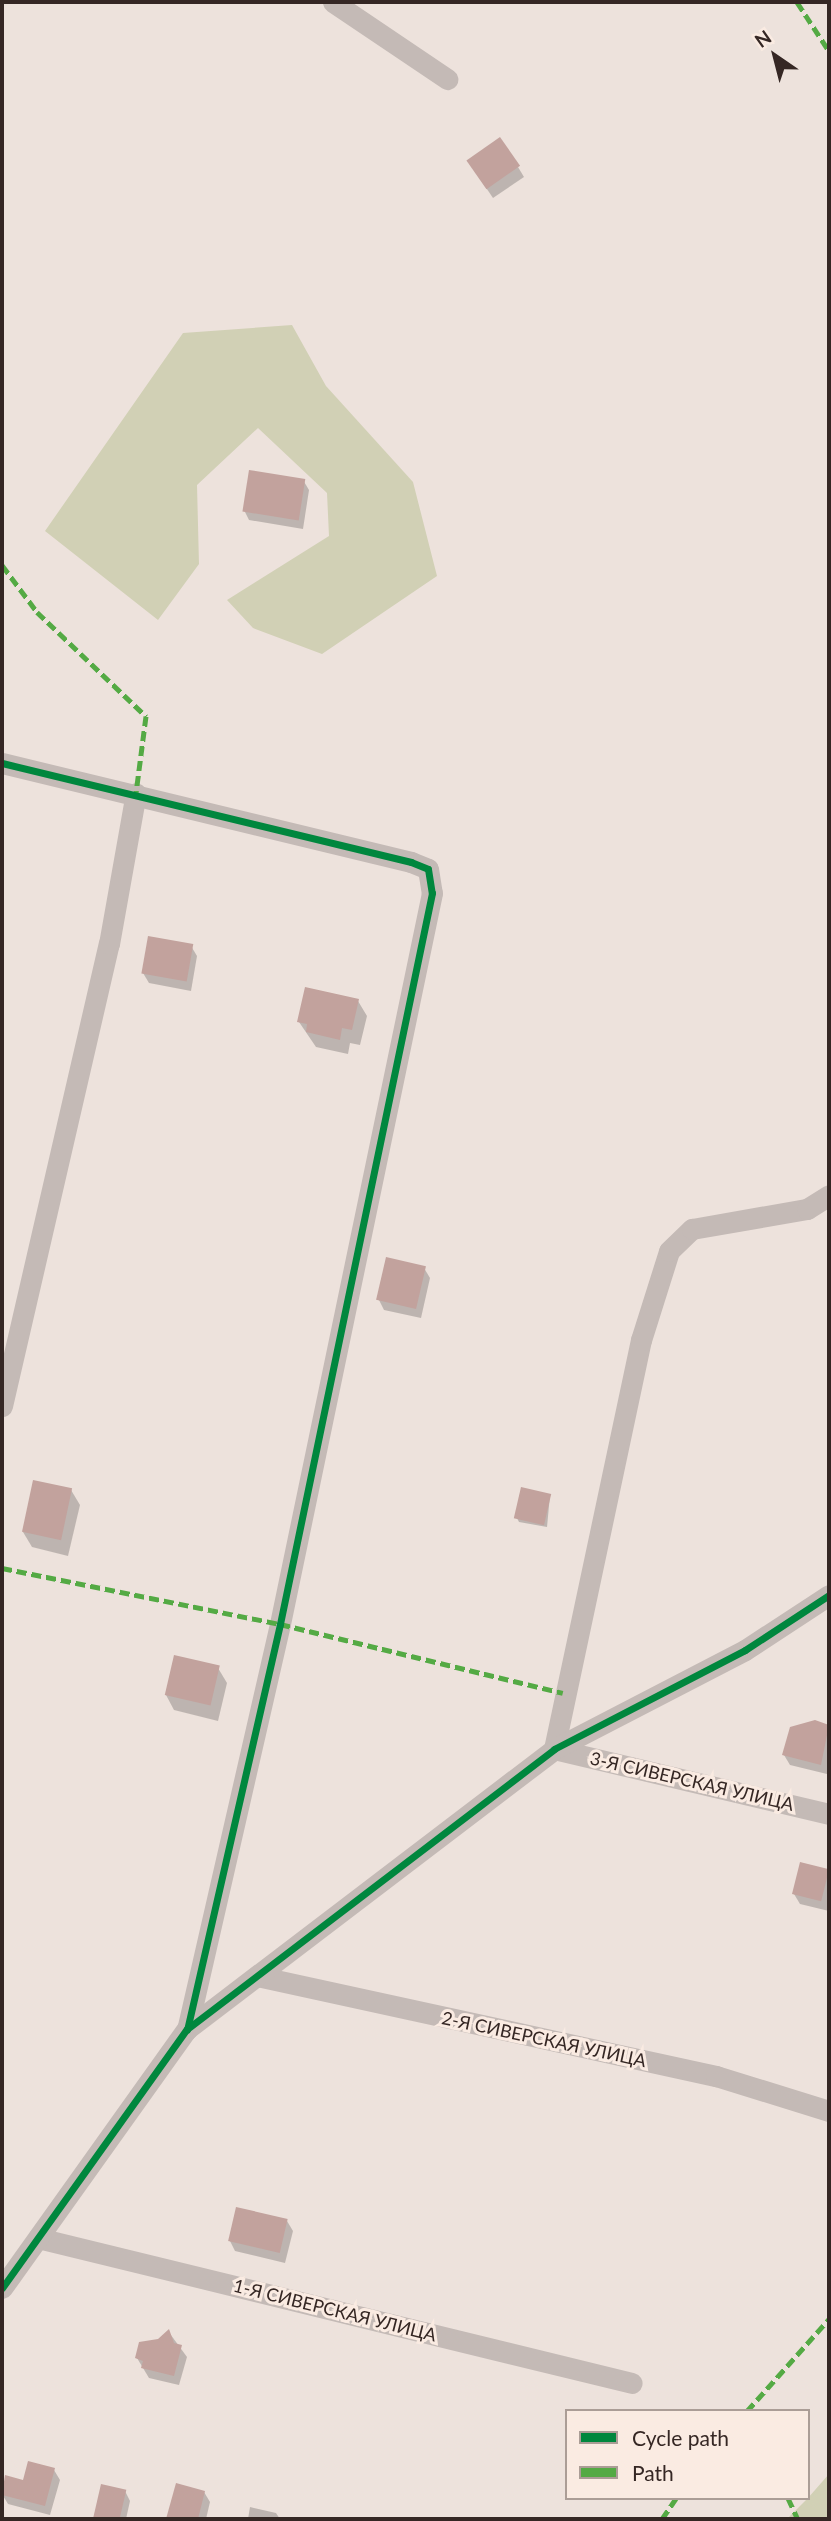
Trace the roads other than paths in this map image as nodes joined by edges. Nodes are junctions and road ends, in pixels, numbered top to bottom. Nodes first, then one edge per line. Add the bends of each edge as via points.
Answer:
1 (333, 2) edge
2 (447, 79) dead end
3 (2, 763) edge
4 (136, 793) junction
5 (829, 1195) edge
6 (2, 1406) edge
7 (829, 1595) edge
8 (554, 1749) junction
9 (829, 1814) edge
10 (257, 1976) junction
11 (187, 2029) junction
12 (829, 2111) edge
13 (37, 2238) junction
14 (2, 2288) edge
15 (632, 2383) dead end

1 - 2 street
3 - 4 street
4 - 6 street via 109,944
4 - 11 street via 411,862 428,869 432,893 280,1624
5 - 8 street via 807,1209 692,1229 669,1251 641,1340
7 - 8 street via 745,1650
8 - 9 street, 3-Я СИВЕРСКАЯ УЛИЦА
8 - 10 street
10 - 11 street
10 - 12 street, 2-Я СИВЕРСКАЯ УЛИЦА via 716,2076
11 - 13 street
13 - 14 street
13 - 15 street, 1-Я СИВЕРСКАЯ УЛИЦА

